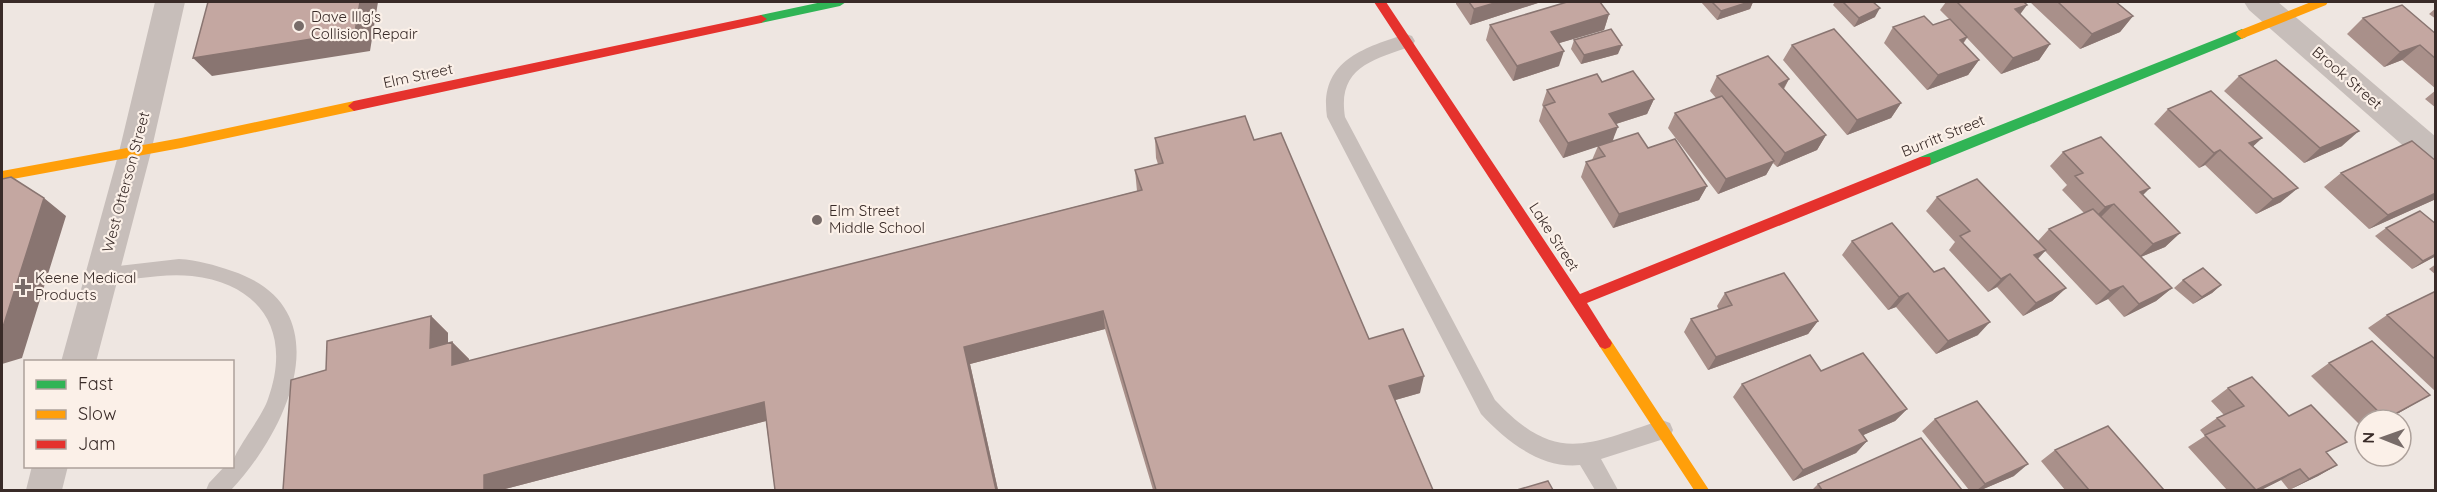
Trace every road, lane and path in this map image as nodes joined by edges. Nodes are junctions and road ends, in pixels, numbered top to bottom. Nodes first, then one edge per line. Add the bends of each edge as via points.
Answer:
1 (170, 2) edge
2 (840, 2) edge
3 (1380, 2) edge
4 (2322, 2) edge
5 (767, 9) edge
6 (2269, 10) edge
7 (1406, 41) junction
8 (135, 152) junction
9 (2436, 156) edge
10 (2, 176) edge
11 (101, 276) junction
12 (1577, 301) junction
13 (79, 360) edge
14 (1662, 430) junction
15 (1586, 454) junction
16 (50, 468) edge
17 (44, 490) edge
18 (217, 490) edge
19 (1607, 490) edge
20 (1702, 490) edge

1 - 8 street, West Otterson Street
2 - 5 street, Elm Street
3 - 7 street, Lake Street
4 - 6 street, Burritt Street
5 - 8 street, Elm Street
6 - 9 street, Brook Street
6 - 12 street, Burritt Street
7 - 12 street, Lake Street
7 - 15 lane via 1365,57 1342,74 1333,90 1336,117 1488,407 1516,432 1548,452 1568,457
8 - 10 street, Elm Street
8 - 11 street, West Otterson Street
11 - 13 street, West Otterson Street
11 - 18 lane via 165,267 207,270 246,284 265,299 280,320 288,359 279,403 263,437
12 - 14 street, Lake Street
14 - 15 lane
14 - 20 street, Lake Street
15 - 19 lane
16 - 17 street

